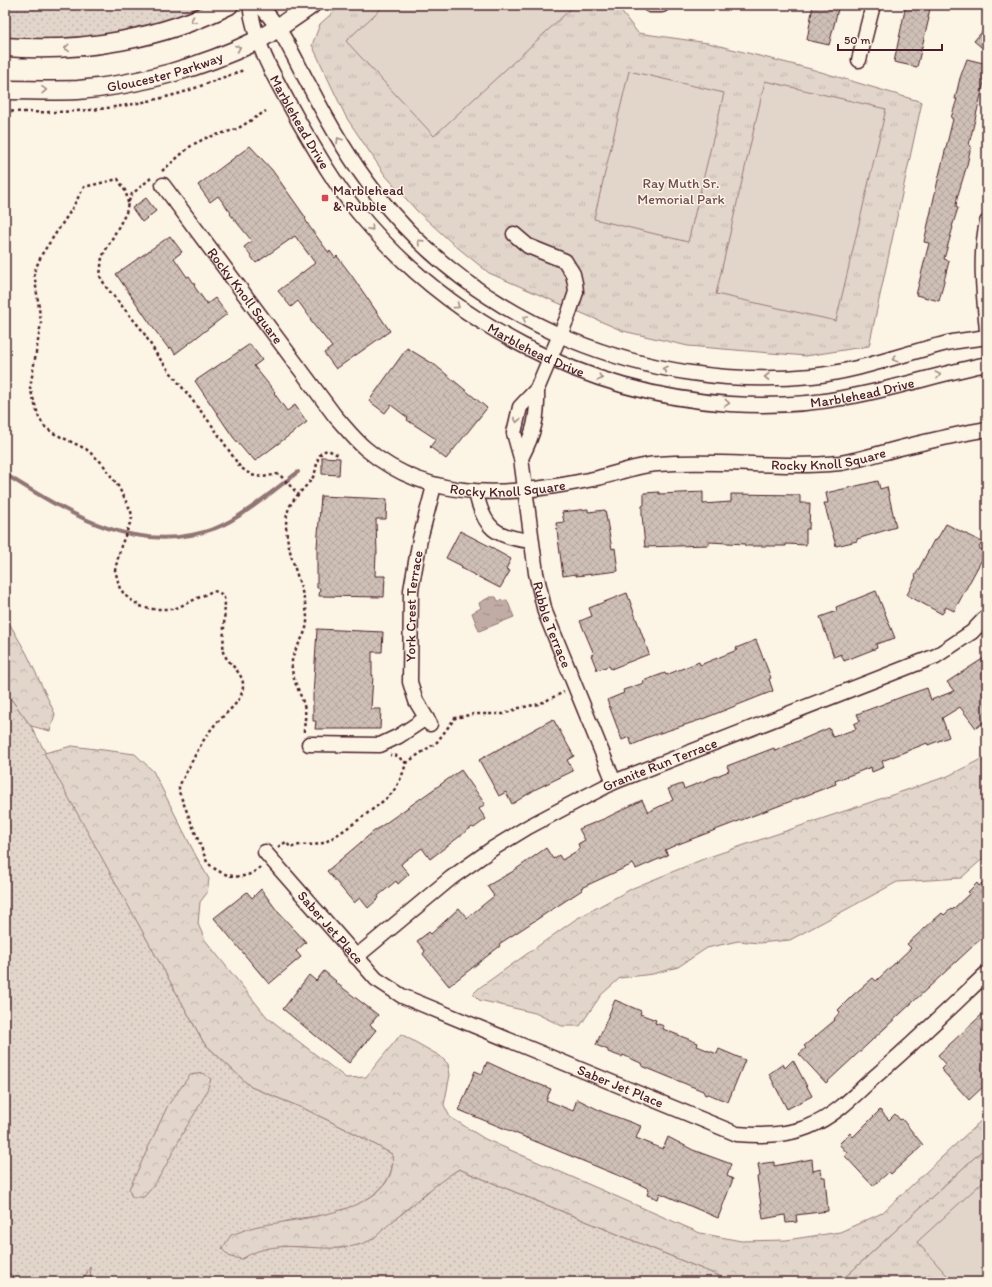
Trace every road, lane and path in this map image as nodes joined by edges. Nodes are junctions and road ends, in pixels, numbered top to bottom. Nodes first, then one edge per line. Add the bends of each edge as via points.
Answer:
1 (229, 5) edge
2 (250, 5) edge
3 (260, 5) edge
4 (311, 5) edge
5 (650, 5) edge
6 (662, 5) edge
7 (873, 5) edge
8 (278, 28) junction
9 (258, 40) junction
10 (5, 47) edge
11 (859, 60) dead end
12 (5, 90) edge
13 (266, 112) dead end
14 (160, 178) junction
15 (128, 203) junction
16 (987, 222) edge
17 (514, 234) dead end
18 (984, 245) edge
19 (987, 331) edge
20 (560, 335) junction
21 (987, 337) edge
22 (550, 360) junction
23 (987, 364) edge
24 (538, 389) junction
25 (987, 429) edge
26 (338, 455) dead end
27 (521, 458) junction
28 (434, 486) junction
29 (525, 489) junction
30 (476, 493) junction
31 (298, 494) junction
32 (532, 541) junction
33 (987, 616) edge
34 (564, 692) dead end
35 (309, 744) joint
36 (384, 755) dead end
37 (406, 763) junction
38 (614, 782) junction
39 (268, 854) junction
40 (356, 957) junction
41 (987, 973) edge

1 -> 10 main road via 180,25 92,46 53,49
2 - 9 street, Marblehead Drive
3 - 8 street, Marblehead Drive
4 - 8 main road, Gloucester Parkway
5 - 6 street
7 - 11 street
8 - 9 main road, Gloucester Parkway
20 -> 8 street, Marblehead Drive via 474,287 400,222 376,194 340,141
12 -> 9 main road, Gloucester Parkway via 78,90 112,86 194,66
9 -> 22 street, Marblehead Drive via 266,60 314,148 356,210 381,239 426,282 460,308
13 - 14 path via 237,129 192,145
14 - 15 path via 137,188
14 - 28 street, Rocky Knoll Square via 350,434 404,474
15 - 31 path via 126,213 102,257 100,276 106,287 142,330 157,355 214,428 240,467 251,476 279,474
15 - 39 path via 126,192 118,179 84,187 42,254 34,272 41,323 30,388 38,418 52,433 86,449 102,463 118,486 131,512 131,522 115,570 120,589 135,604 149,609 174,609 213,591 223,595 223,652 242,679 244,687 240,698 208,733 179,786 179,792 207,862 214,869 223,875 250,874 257,870
16 - 18 street
17 - 20 street, Rubble Terrace via 528,246 565,261 573,274 576,292
18 - 19 street via 983,286
21 -> 20 street, Marblehead Drive via 951,342 884,362 837,372 803,376 747,377 704,374 647,365 596,350
20 - 22 street, Rubble Terrace
22 -> 23 street, Marblehead Drive via 586,374 641,390 699,400 754,405 841,399
22 - 24 street, Rubble Terrace
24 - 27 street, Rubble Terrace via 538,412 533,435
24 -> 27 street, Rubble Terrace via 520,407 514,433
25 - 29 street, Rocky Knoll Square via 946,436 841,462 808,465 680,462 656,464 597,478
26 - 31 path via 333,451 323,451 319,455 314,475
27 - 29 street, Rubble Terrace
28 - 30 street, Rocky Knoll Square
28 - 35 street, York Crest Terrace via 418,546 411,590 410,682 416,701 428,721 380,745
29 - 30 street, Rocky Knoll Square
29 - 32 street, Rubble Terrace
30 - 32 street via 480,509 491,528 506,537
31 - 35 path via 286,520 307,620 305,632 292,660 292,673 305,711 304,734
32 - 38 street, Rubble Terrace via 545,612
33 - 38 street, Granite Run Terrace via 972,632 936,656
34 - 37 path via 540,704 504,714 474,714 454,718 437,742
36 - 37 path via 397,756
37 - 39 path via 391,794 339,834 322,844 298,844 291,848 283,842
38 - 40 street, Granite Run Terrace via 492,848 450,878
39 - 40 street, Saber Jet Place
40 - 41 street, Saber Jet Place via 376,979 402,996 712,1125 737,1134 759,1136 772,1136 809,1127 829,1116 890,1064

